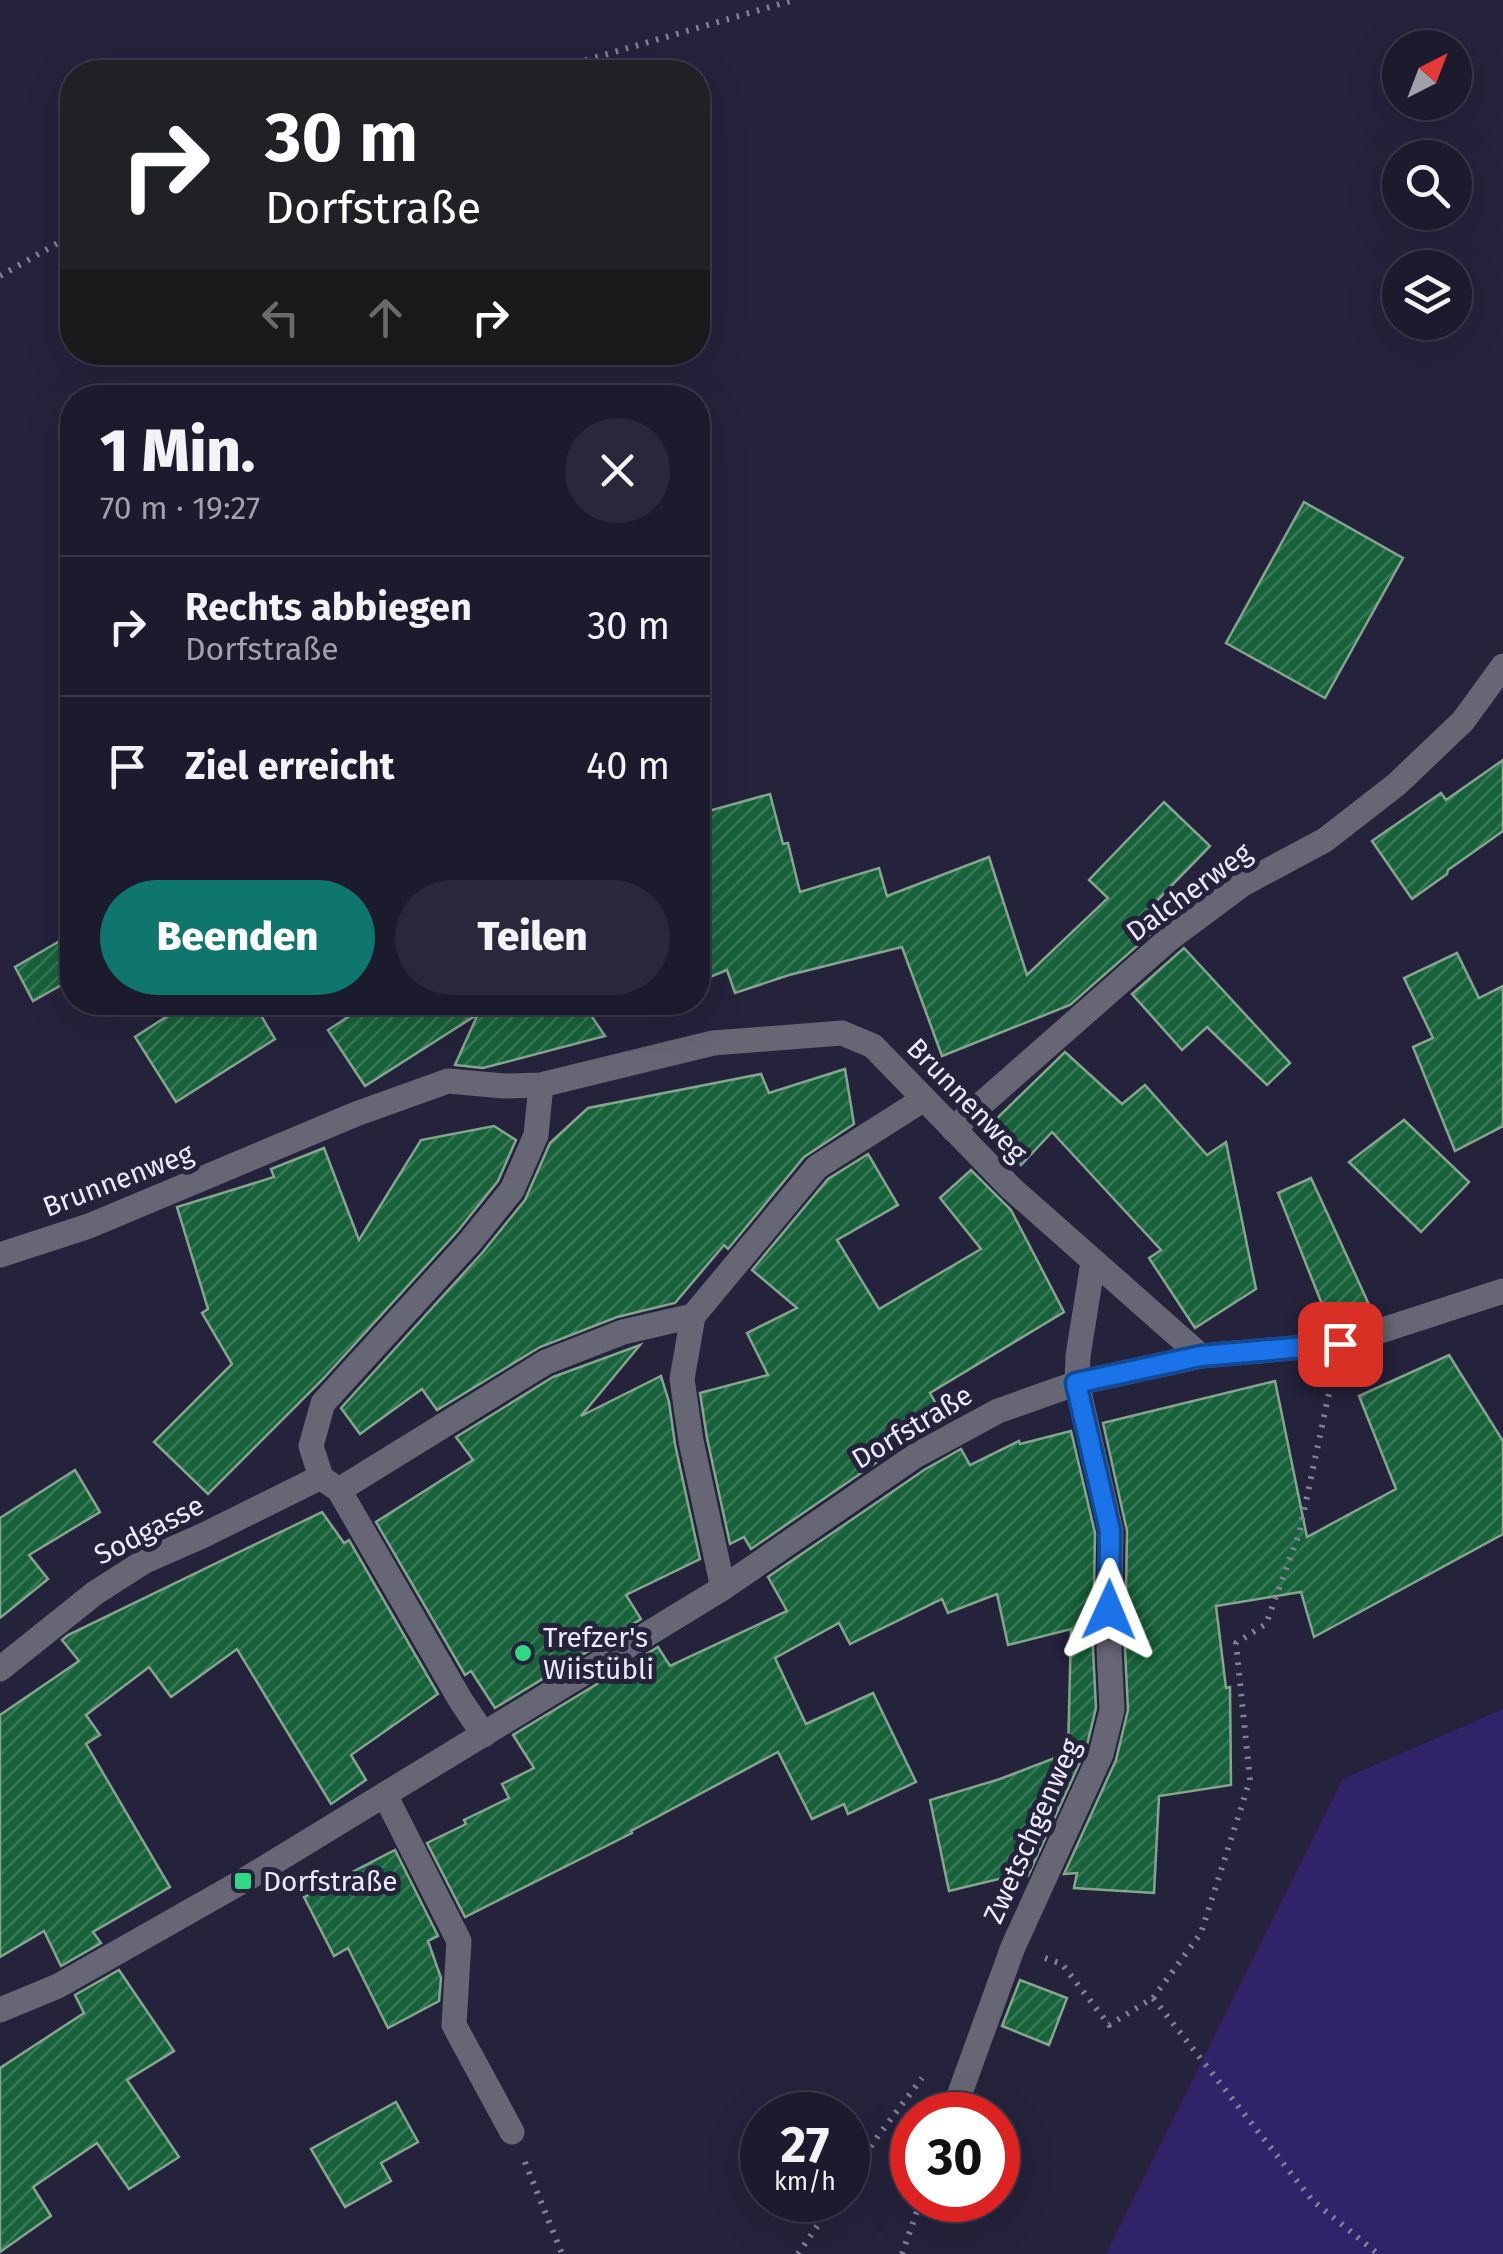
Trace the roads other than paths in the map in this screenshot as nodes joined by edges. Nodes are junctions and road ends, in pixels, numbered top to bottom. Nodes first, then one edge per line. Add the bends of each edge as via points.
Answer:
1 (1503, 666) edge
2 (541, 1085) junction
3 (924, 1099) junction
4 (953, 1130) junction
5 (0, 1255) edge
6 (1093, 1262) junction
7 (1503, 1291) edge
8 (693, 1316) junction
9 (1201, 1356) junction
10 (1076, 1383) junction
11 (330, 1484) junction
12 (723, 1588) junction
13 (0, 1669) edge
14 (484, 1735) junction
15 (385, 1795) junction
16 (0, 2010) edge
17 (960, 2092) edge
18 (512, 2132) road end

1 - 4 street, Dalcherweg via 1462,722 1398,784 1325,840 1242,884 1169,939
2 - 3 street, Brunnenweg via 713,1043 842,1033 874,1046
2 - 5 street, Brunnenweg via 448,1081 89,1226
2 - 11 street via 536,1134 512,1190 323,1403 311,1446
3 - 4 street, Brunnenweg
3 - 8 street via 817,1167
4 - 6 street, Brunnenweg
6 - 9 street, Brunnenweg
6 - 10 street
7 - 9 street, Dorfstraße via 1340,1344
8 - 11 street, Sodgasse via 624,1332 546,1362
8 - 12 street via 682,1379
9 - 10 street, Dorfstraße
10 - 12 street, Dorfstraße via 998,1411 914,1456
10 - 17 street, Zwetschgenweg via 1110,1531 1112,1710 1095,1768 1013,1948
11 - 13 street, Sodgasse via 145,1561
11 - 14 street
12 - 14 street, Dorfstraße
14 - 15 street, Dorfstraße
15 - 16 street, Dorfstraße via 58,1986
15 - 18 street via 459,1941 454,2025

